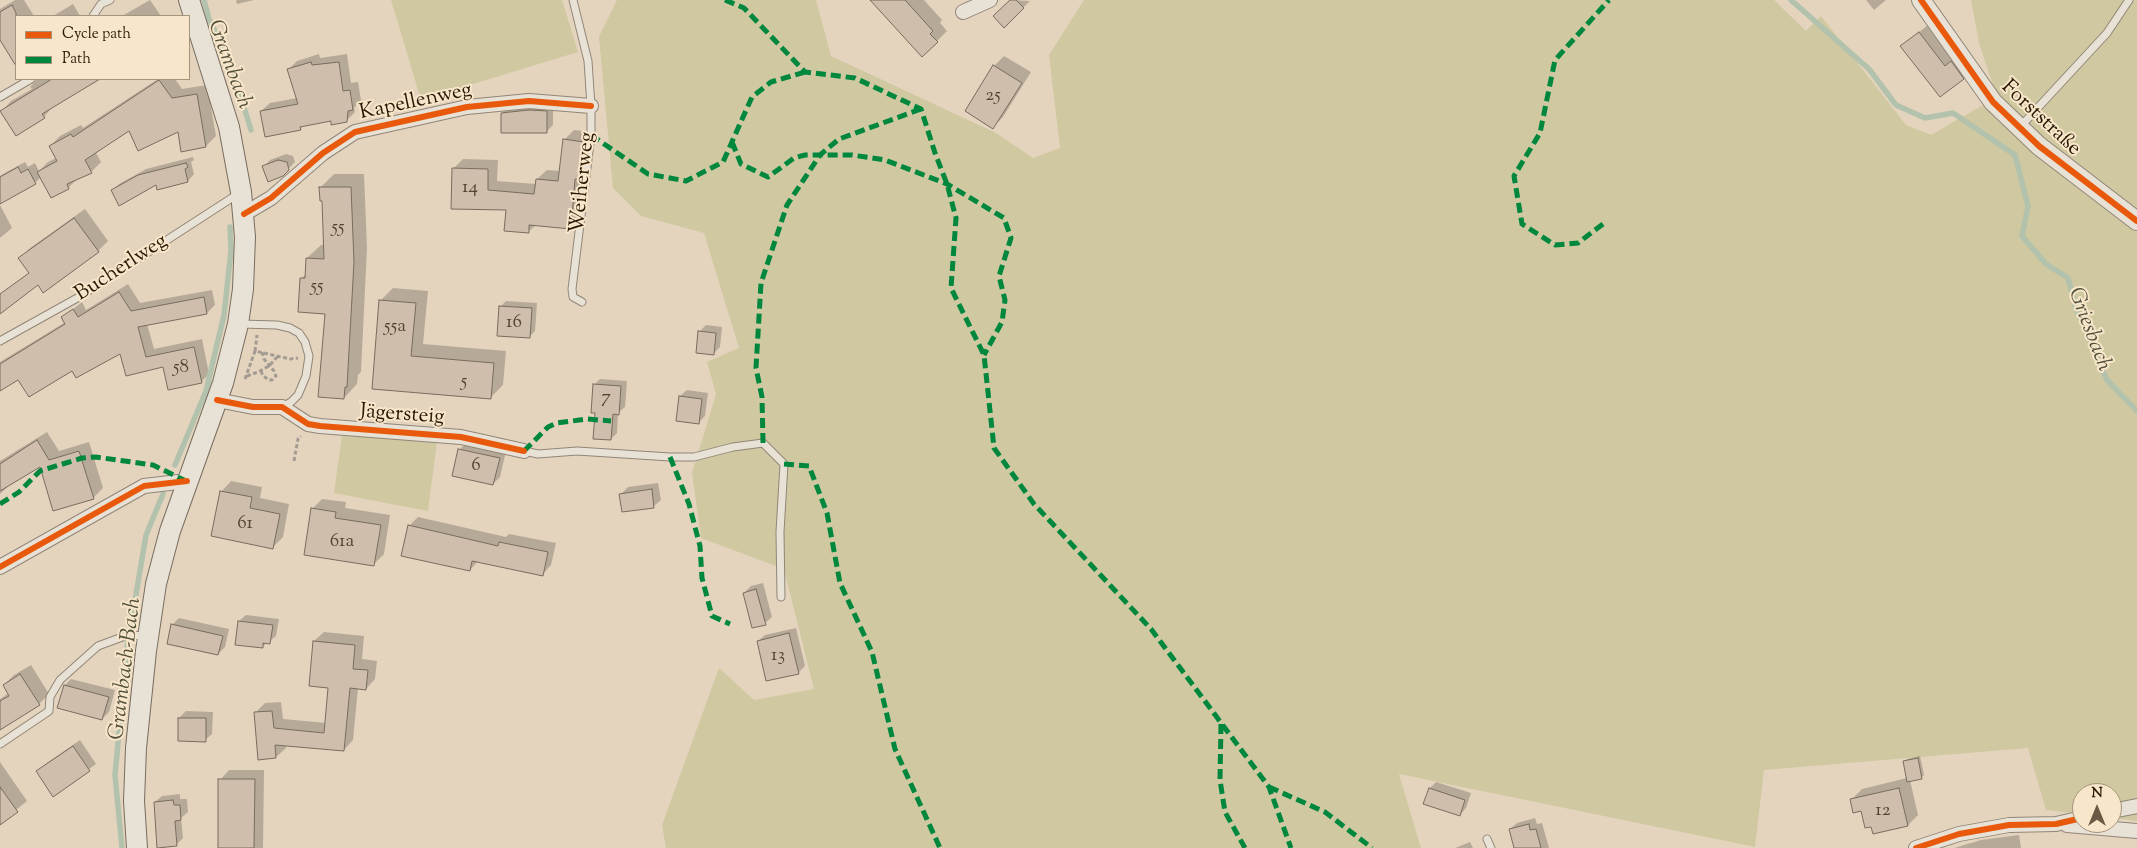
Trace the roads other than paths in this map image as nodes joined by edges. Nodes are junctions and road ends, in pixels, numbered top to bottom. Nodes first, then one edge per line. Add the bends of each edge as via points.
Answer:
1 (110, 0) edge
2 (189, 0) edge
3 (573, 0) edge
4 (990, 0) edge
5 (1921, 0) edge
6 (2129, 0) edge
7 (963, 12) dead end
8 (94, 15) edge
9 (29, 80) edge
10 (0, 97) edge
11 (591, 106) junction
12 (2020, 128) junction
13 (241, 192) junction
14 (244, 214) junction
15 (2137, 221) edge
16 (582, 302) dead end
17 (238, 324) junction
18 (0, 341) edge
19 (226, 403) junction
20 (282, 407) junction
21 (524, 451) joint
22 (187, 482) junction
23 (0, 567) edge
24 (781, 597) dead end
25 (148, 635) junction
26 (0, 744) edge
27 (2137, 806) edge
28 (2122, 809) edge
29 (2072, 820) edge
30 (2056, 824) junction
31 (2137, 831) edge
32 (1487, 839) dead end
33 (137, 848) edge
34 (1491, 848) edge
35 (1916, 848) edge

1 - 8 lane via 101,4
2 - 13 main road via 229,127
3 - 11 lane, Weiherweg via 588,61
4 - 7 street
5 - 12 street, Forststraße via 1993,102
6 - 12 lane via 2107,33
9 - 10 lane
11 - 14 street, Kapellenweg via 529,101 476,106 355,132 323,153 271,198
11 - 16 lane, Weiherweg via 591,135 572,289 573,297
12 - 15 street, Forststraße
13 - 14 main road
13 - 18 lane, Bucherlweg via 79,297
14 - 17 main road via 243,289
17 - 19 main road
17 - 20 lane via 290,328 305,342 308,356 306,376 298,395
19 - 20 street
19 - 22 main road
20 - 21 street, Jägersteig via 308,424 461,437
21 - 24 lane, Jägersteig via 670,457 694,456 764,443 784,464
22 - 23 street via 144,486
22 - 25 main road via 162,558
25 - 26 lane via 124,636 98,646 60,680 50,697 49,711
25 - 33 main road via 136,748 134,801
27 - 28 street
29 - 30 street
30 - 31 street
30 - 35 street via 2009,825 1959,834
32 - 34 lane

